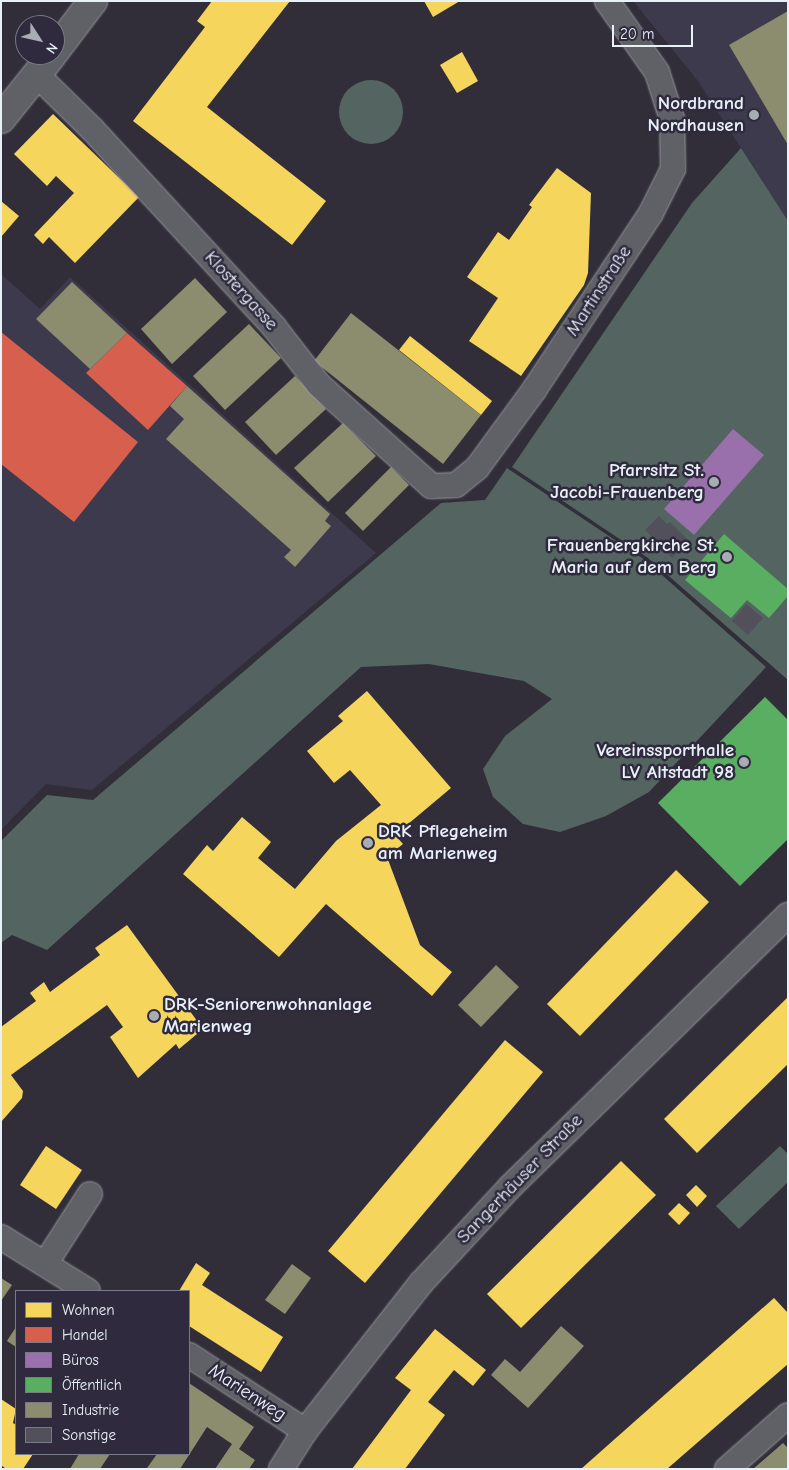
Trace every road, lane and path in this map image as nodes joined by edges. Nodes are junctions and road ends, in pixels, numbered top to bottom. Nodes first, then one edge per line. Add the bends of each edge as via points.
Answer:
1 (93, 1) edge
2 (607, 1) edge
3 (65, 38) edge
4 (44, 65) edge
5 (1, 119) edge
6 (456, 485) joint
7 (788, 915) edge
8 (90, 1194) dead end
9 (1, 1237) edge
10 (45, 1264) junction
11 (86, 1290) edge
12 (190, 1356) edge
13 (788, 1415) edge
14 (305, 1431) junction
15 (281, 1469) edge
16 (727, 1469) edge

1 - 3 main road
2 - 6 street, Martinstraße via 657,72 672,119 673,169 651,213 534,390 477,468
4 - 5 main road
4 - 6 street, Klostergasse via 93,130 274,326 319,385 431,486
7 - 14 street, Sangerhäuser Straße via 510,1187 422,1282
8 - 10 street
9 - 10 street
10 - 11 street
12 - 14 street, Marienweg
13 - 16 street
14 - 15 street, Sangerhäuser Straße

